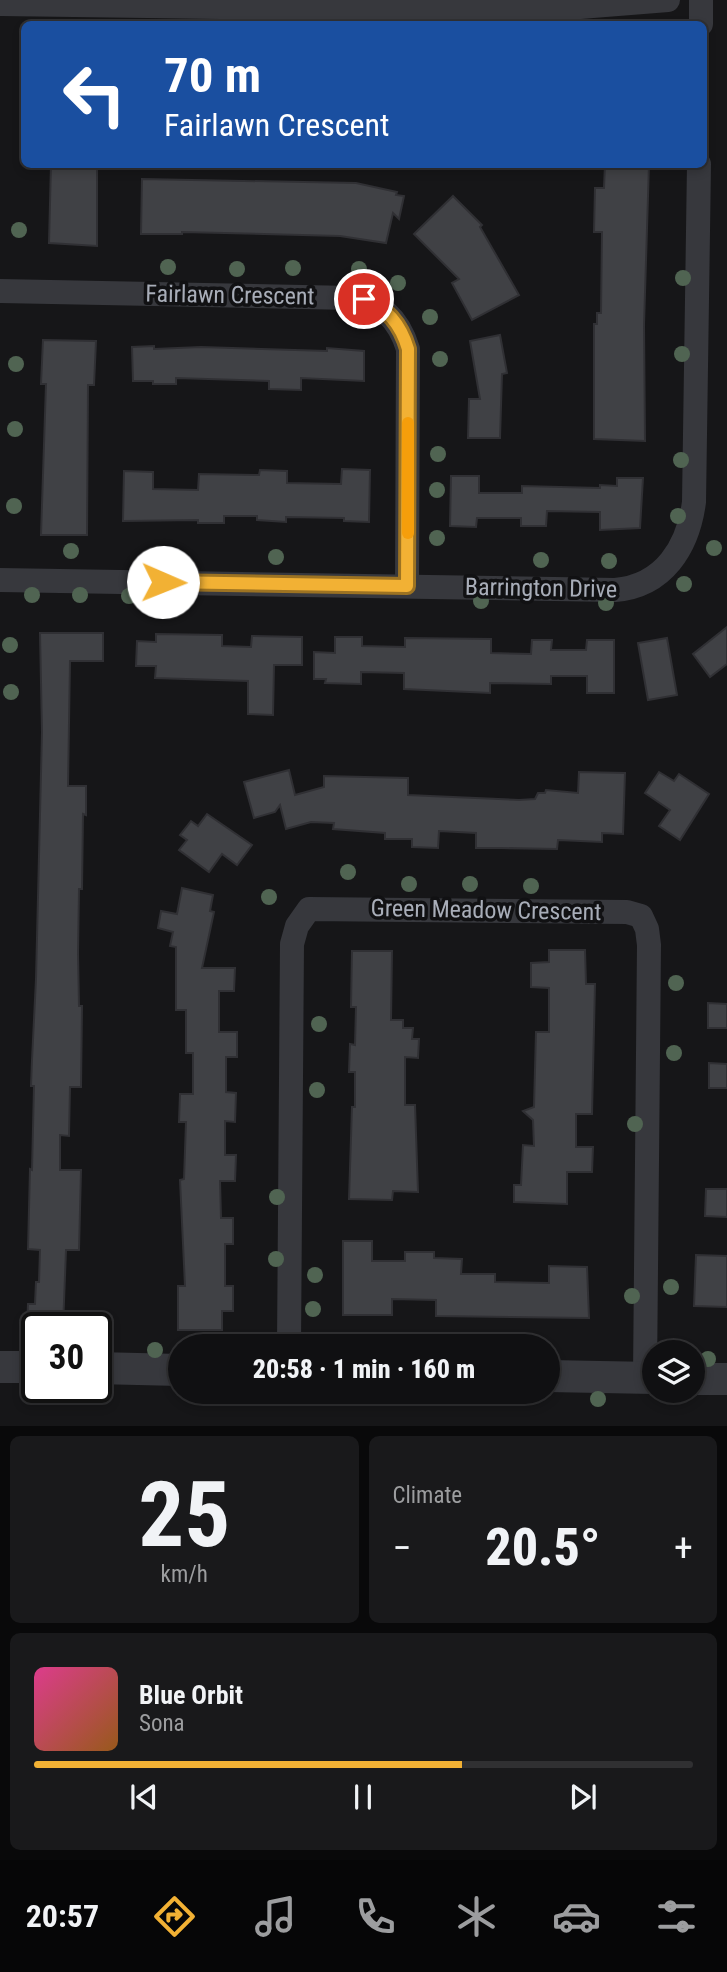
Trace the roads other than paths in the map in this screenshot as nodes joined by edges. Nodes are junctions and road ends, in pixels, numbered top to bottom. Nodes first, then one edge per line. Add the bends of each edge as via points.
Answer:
1 (668, 0) edge
2 (701, 0) edge
3 (0, 4) edge
4 (328, 5) edge
5 (701, 21) edge
6 (699, 168) edge
7 (0, 290) edge
8 (0, 580) edge
9 (407, 586) junction
10 (289, 1334) edge
11 (650, 1340) edge
12 (0, 1367) edge
13 (21, 1367) edge
14 (112, 1368) edge
15 (168, 1370) edge
16 (560, 1376) edge
17 (642, 1378) edge
18 (705, 1378) edge
19 (727, 1379) edge

1 - 4 street via 530,12
2 - 5 street
3 - 4 street
6 - 9 street, Barrington Drive via 694,502 691,523 677,554 657,575 631,589
7 - 9 street, Fairlawn Crescent via 352,298 386,310 408,349
8 - 9 street, Barrington Drive
10 - 11 street, Green Meadow Crescent via 292,944 309,909 627,912 640,916 649,945
12 - 13 street
14 - 15 street
16 - 17 street
18 - 19 street

